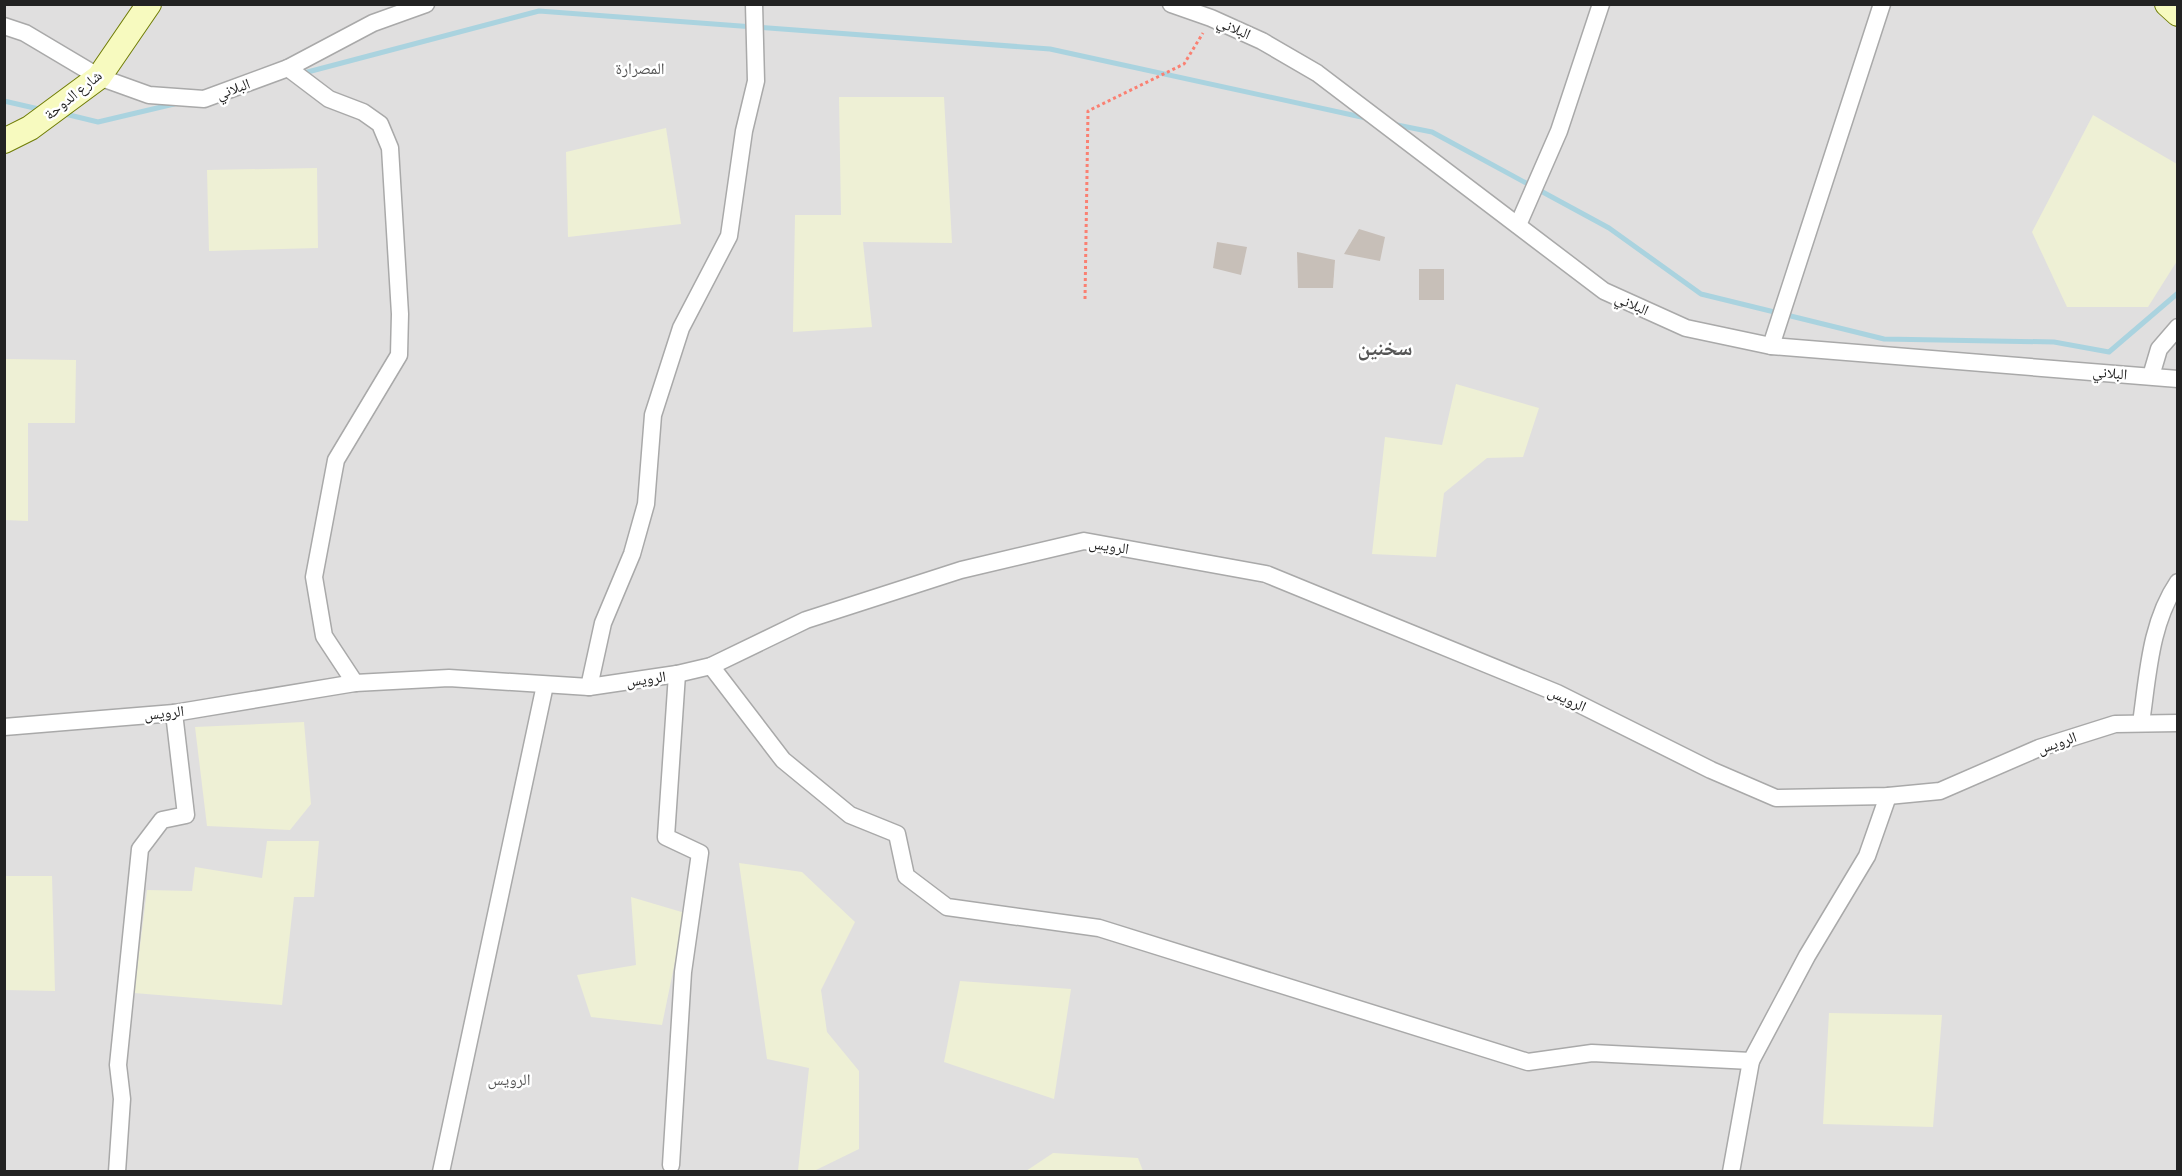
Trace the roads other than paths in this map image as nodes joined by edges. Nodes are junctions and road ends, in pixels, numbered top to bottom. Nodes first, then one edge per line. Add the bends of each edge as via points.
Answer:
1 (149, 4) edge
2 (426, 4) edge
3 (754, 4) edge
4 (1171, 4) edge
5 (1601, 4) edge
6 (1882, 4) edge
7 (2167, 4) edge
8 (2178, 15) edge
9 (4, 26) edge
10 (288, 68) junction
11 (99, 77) junction
12 (4, 141) edge
13 (1518, 225) junction
14 (2178, 327) edge
15 (1771, 346) junction
16 (2151, 376) junction
17 (2178, 379) edge
18 (2178, 582) edge
19 (711, 666) junction
20 (677, 674) junction
21 (354, 683) junction
22 (545, 685) junction
23 (590, 687) junction
24 (174, 713) junction
25 (2141, 723) junction
26 (2178, 723) edge
27 (4, 727) edge
28 (1888, 796) junction
29 (1751, 1061) junction
30 (671, 1165) dead end
31 (117, 1172) edge
32 (441, 1172) edge
33 (1731, 1172) edge

1 - 11 street, شارع الدوحة
2 - 10 street, البلاني via 373,23
3 - 23 street via 756,81 744,131 729,236 681,328 653,415 646,504 632,554 603,623
4 - 13 street, البلاني via 1262,40 1317,73
5 - 13 street via 1559,131
6 - 15 street
7 - 8 street
9 - 11 street, البلاني via 25,33
10 - 11 street, البلاني via 204,99 149,95
10 - 21 street via 329,99 363,112 380,124 390,148 399,355 336,460 314,577 324,636
11 - 12 street, شارع الدوحة via 30,129
13 - 15 street, البلاني via 1604,291 1686,328
14 - 16 street via 2159,350
15 - 16 street, البلاني
16 - 17 street, البلاني
18 - 25 street via 2153,641
19 - 20 street, الرويس
19 - 28 street, الرويس via 806,621 961,570 1084,541 1266,574 1557,693 1776,798
19 - 29 street via 783,760 850,815 897,834 906,876 947,907 1099,928 1528,1062 1592,1053
20 - 23 street, الرويس
20 - 30 street via 666,837 700,853 683,972
21 - 22 street, الرويس via 449,678
21 - 24 street, الرويس
22 - 23 street, الرويس
22 - 32 street
24 - 27 street, الرويس
24 - 31 street via 186,815 162,820 140,849 117,1065 122,1099
25 - 26 street, الرويس
25 - 28 street, الرويس via 2115,724 2039,748 1940,791
28 - 29 street via 1867,856
29 - 33 street

